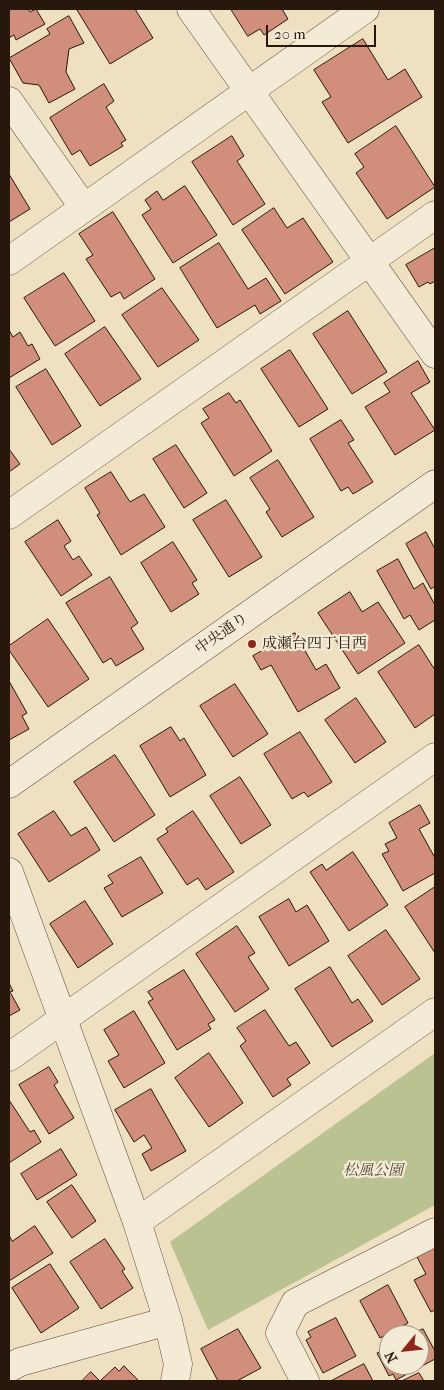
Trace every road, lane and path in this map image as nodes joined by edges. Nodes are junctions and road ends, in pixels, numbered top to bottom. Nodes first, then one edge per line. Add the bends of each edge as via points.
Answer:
1 (191, 9) edge
2 (365, 9) edge
3 (249, 90) junction
4 (9, 101) edge
5 (84, 208) junction
6 (435, 215) edge
7 (9, 261) edge
8 (370, 261) junction
9 (435, 354) edge
10 (435, 484) edge
11 (9, 515) edge
12 (435, 757) edge
13 (9, 784) edge
14 (9, 872) edge
15 (435, 1012) edge
16 (62, 1019) junction
17 (9, 1057) edge
18 (137, 1222) junction
19 (435, 1232) edge
20 (168, 1321) junction
21 (9, 1368) edge
22 (175, 1381) edge
23 (305, 1381) edge

1 - 3 street
2 - 3 street
3 - 5 street
3 - 8 street
4 - 5 street
5 - 7 street
6 - 8 street
8 - 9 street
8 - 11 street
10 - 13 street, 中央通り
12 - 16 street
14 - 16 street
15 - 18 street
16 - 17 street
16 - 18 street
18 - 20 street
19 - 23 street via 295,1303 280,1333
20 - 21 street via 20,1362
20 - 22 street via 178,1364

